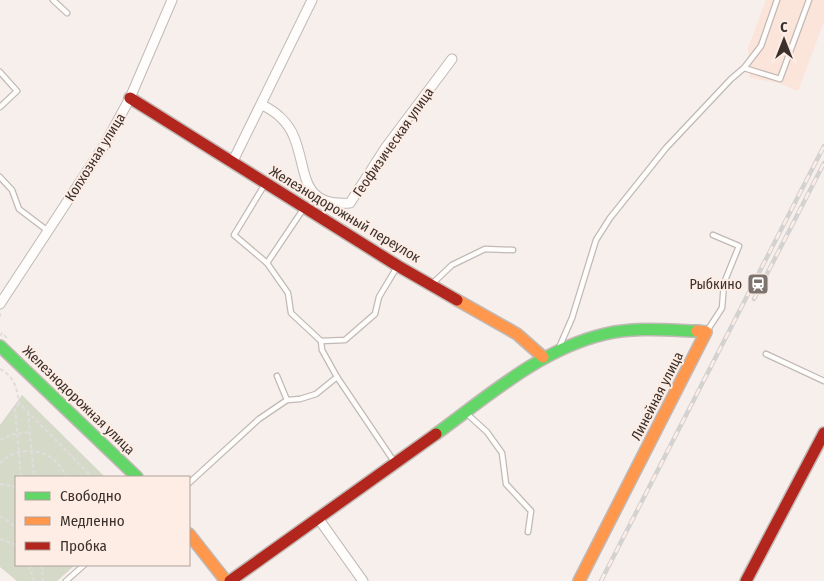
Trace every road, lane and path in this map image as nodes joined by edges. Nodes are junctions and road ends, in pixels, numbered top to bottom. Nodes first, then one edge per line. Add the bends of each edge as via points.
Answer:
1 (54, 0) edge
2 (172, 0) edge
3 (312, 0) edge
4 (777, 0) edge
5 (809, 0) edge
6 (67, 13) dead end
7 (452, 60) dead end
8 (744, 68) junction
9 (0, 72) edge
10 (130, 98) junction
11 (262, 104) junction
12 (0, 107) edge
13 (232, 163) junction
14 (0, 178) edge
15 (266, 184) junction
16 (313, 194) junction
17 (304, 208) junction
18 (48, 231) junction
19 (713, 235) dead end
20 (513, 250) dead end
21 (268, 263) junction
22 (398, 266) junction
23 (432, 284) junction
24 (0, 304) edge
25 (0, 313) edge
26 (0, 317) edge
27 (706, 332) junction
28 (321, 341) junction
29 (0, 346) edge
30 (557, 351) junction
31 (766, 354) dead end
32 (542, 357) junction
33 (0, 369) edge
34 (276, 376) dead end
35 (336, 377) junction
36 (824, 381) edge
37 (287, 400) junction
38 (19, 403) junction
39 (28, 412) junction
40 (465, 412) junction
41 (30, 432) junction
42 (17, 433) junction
43 (824, 433) edge
44 (0, 440) edge
45 (32, 450) junction
46 (19, 452) junction
47 (1, 461) edge
48 (395, 463) junction
49 (21, 476) edge
50 (34, 476) edge
51 (66, 476) edge
52 (91, 476) edge
53 (136, 476) edge
54 (190, 483) edge
55 (0, 484) edge
56 (15, 487) edge
57 (0, 516) edge
58 (318, 518) junction
59 (15, 526) edge
60 (528, 532) dead end
61 (190, 535) edge
62 (0, 539) edge
63 (15, 545) edge
64 (29, 566) edge
65 (42, 566) edge
66 (83, 566) edge
67 (34, 581) edge
68 (43, 581) edge
69 (66, 581) edge
70 (226, 581) edge
71 (230, 581) edge
72 (363, 581) edge
73 (579, 581) edge
74 (746, 581) edge

1 - 6 lane
2 - 10 street, Колхозная улица
3 - 11 street
4 - 8 lane via 761,46
5 - 8 lane via 780,79
7 - 16 street, Геофизическая улица via 386,147 350,203 333,203
8 - 30 lane via 666,148 610,218 596,240 572,318
9 - 12 lane via 16,91
10 - 13 street, Железнодорожный переулок
10 - 18 street, Колхозная улица via 105,144
11 - 13 street
11 - 16 street via 285,122 294,136 303,173
13 - 15 street, Железнодорожный переулок
14 - 18 lane via 12,190 19,210
15 - 17 street, Железнодорожный переулок
15 - 21 lane via 234,235
16 - 17 street
17 - 21 lane
17 - 22 street, Железнодорожный переулок
18 - 24 street, Колхозная улица
19 - 27 lane, Линейная улица via 739,246 724,283 722,308
20 - 23 lane via 485,249 452,265
21 - 28 lane via 288,293 291,313
22 - 23 street, Железнодорожный переулок
22 - 28 lane via 379,297 375,314 346,340
23 - 32 street, Железнодорожный переулок via 517,334
25 - 26 path
27 - 30 street via 650,329 605,334
27 - 73 street, Линейная улица
28 - 35 lane via 322,350
29 - 53 street, Железнодорожная улица
30 - 32 street
31 - 36 lane
32 - 40 street
33 - 38 path via 9,373 17,388
34 - 37 lane
35 - 37 lane via 316,394
35 - 48 lane
37 - 54 lane via 244,431
38 - 39 path
38 - 42 path via 15,409
39 - 41 path
39 - 52 path
40 - 48 street
40 - 60 lane via 487,432 502,453 506,484 531,511
41 - 42 path
41 - 45 path
42 - 44 path
42 - 46 path
43 - 74 street
45 - 46 path
45 - 50 path
45 - 51 path via 51,457
46 - 47 path
46 - 49 path
48 - 58 street
55 - 56 path
57 - 59 path
58 - 71 street
58 - 72 street
61 - 70 street
62 - 63 path
64 - 67 path
65 - 68 path
66 - 69 lane

